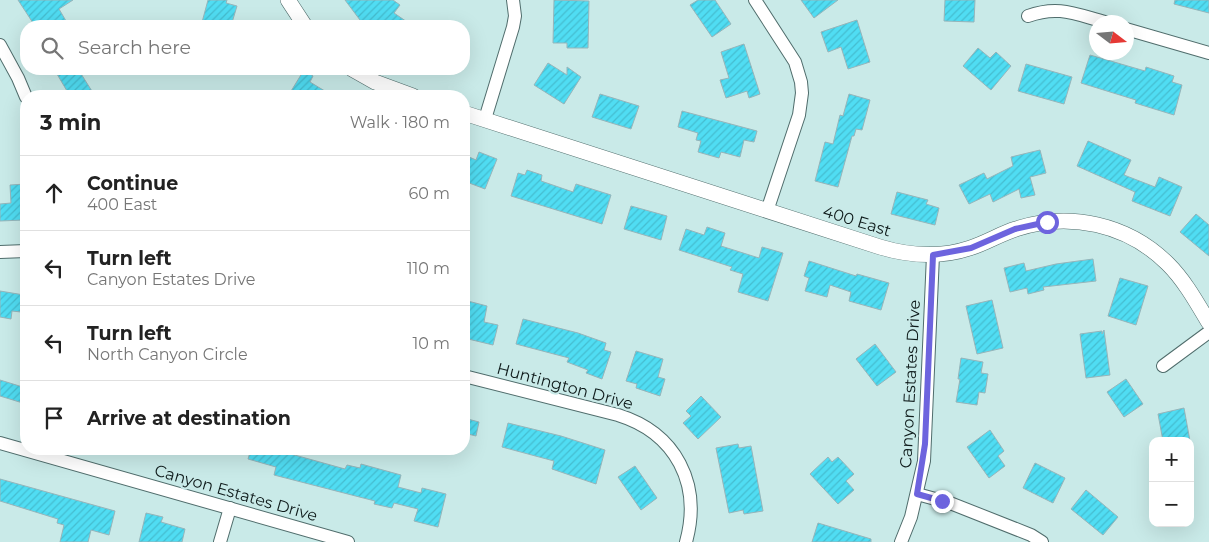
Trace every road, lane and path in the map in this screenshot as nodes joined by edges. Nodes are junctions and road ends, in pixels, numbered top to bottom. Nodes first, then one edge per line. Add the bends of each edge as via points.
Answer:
1 (288, 0) edge
2 (514, 0) edge
3 (755, 0) edge
4 (1028, 16) dead end
5 (1089, 18) edge
6 (301, 20) edge
7 (1134, 31) edge
8 (0, 45) edge
9 (1209, 53) edge
10 (362, 75) edge
11 (23, 90) edge
12 (396, 90) edge
13 (470, 115) edge
14 (485, 120) junction
15 (767, 211) junction
16 (20, 251) edge
17 (0, 252) edge
18 (933, 255) junction
19 (1209, 323) edge
20 (1209, 332) edge
21 (1163, 366) dead end
22 (470, 378) edge
23 (0, 443) edge
24 (20, 449) edge
25 (42, 455) edge
26 (917, 494) junction
27 (230, 508) junction
28 (220, 542) edge
29 (348, 542) edge
30 (686, 542) edge
31 (901, 542) edge
32 (1042, 542) edge

1 - 6 street
2 - 14 street via 514,27
3 - 15 street via 795,62 802,93 799,115
4 - 5 street via 1055,10
7 - 9 street
8 - 11 street
10 - 12 street
13 - 14 street, 400 East
14 - 15 street, 400 East
15 - 18 street, 400 East via 893,251
16 - 17 street
18 - 19 street, 400 East via 971,248 1032,224 1063,221 1097,224 1130,236 1158,254 1180,278
18 - 26 street, Canyon Estates Drive via 925,444
20 - 21 street
22 - 30 street, Huntington Drive via 618,415 655,433 676,457 688,486 691,517
23 - 24 street, Canyon Estates Drive
25 - 27 street, Canyon Estates Drive
26 - 31 street, Canyon Estates Drive
26 - 32 street via 959,507
27 - 28 street
27 - 29 street, Canyon Estates Drive

